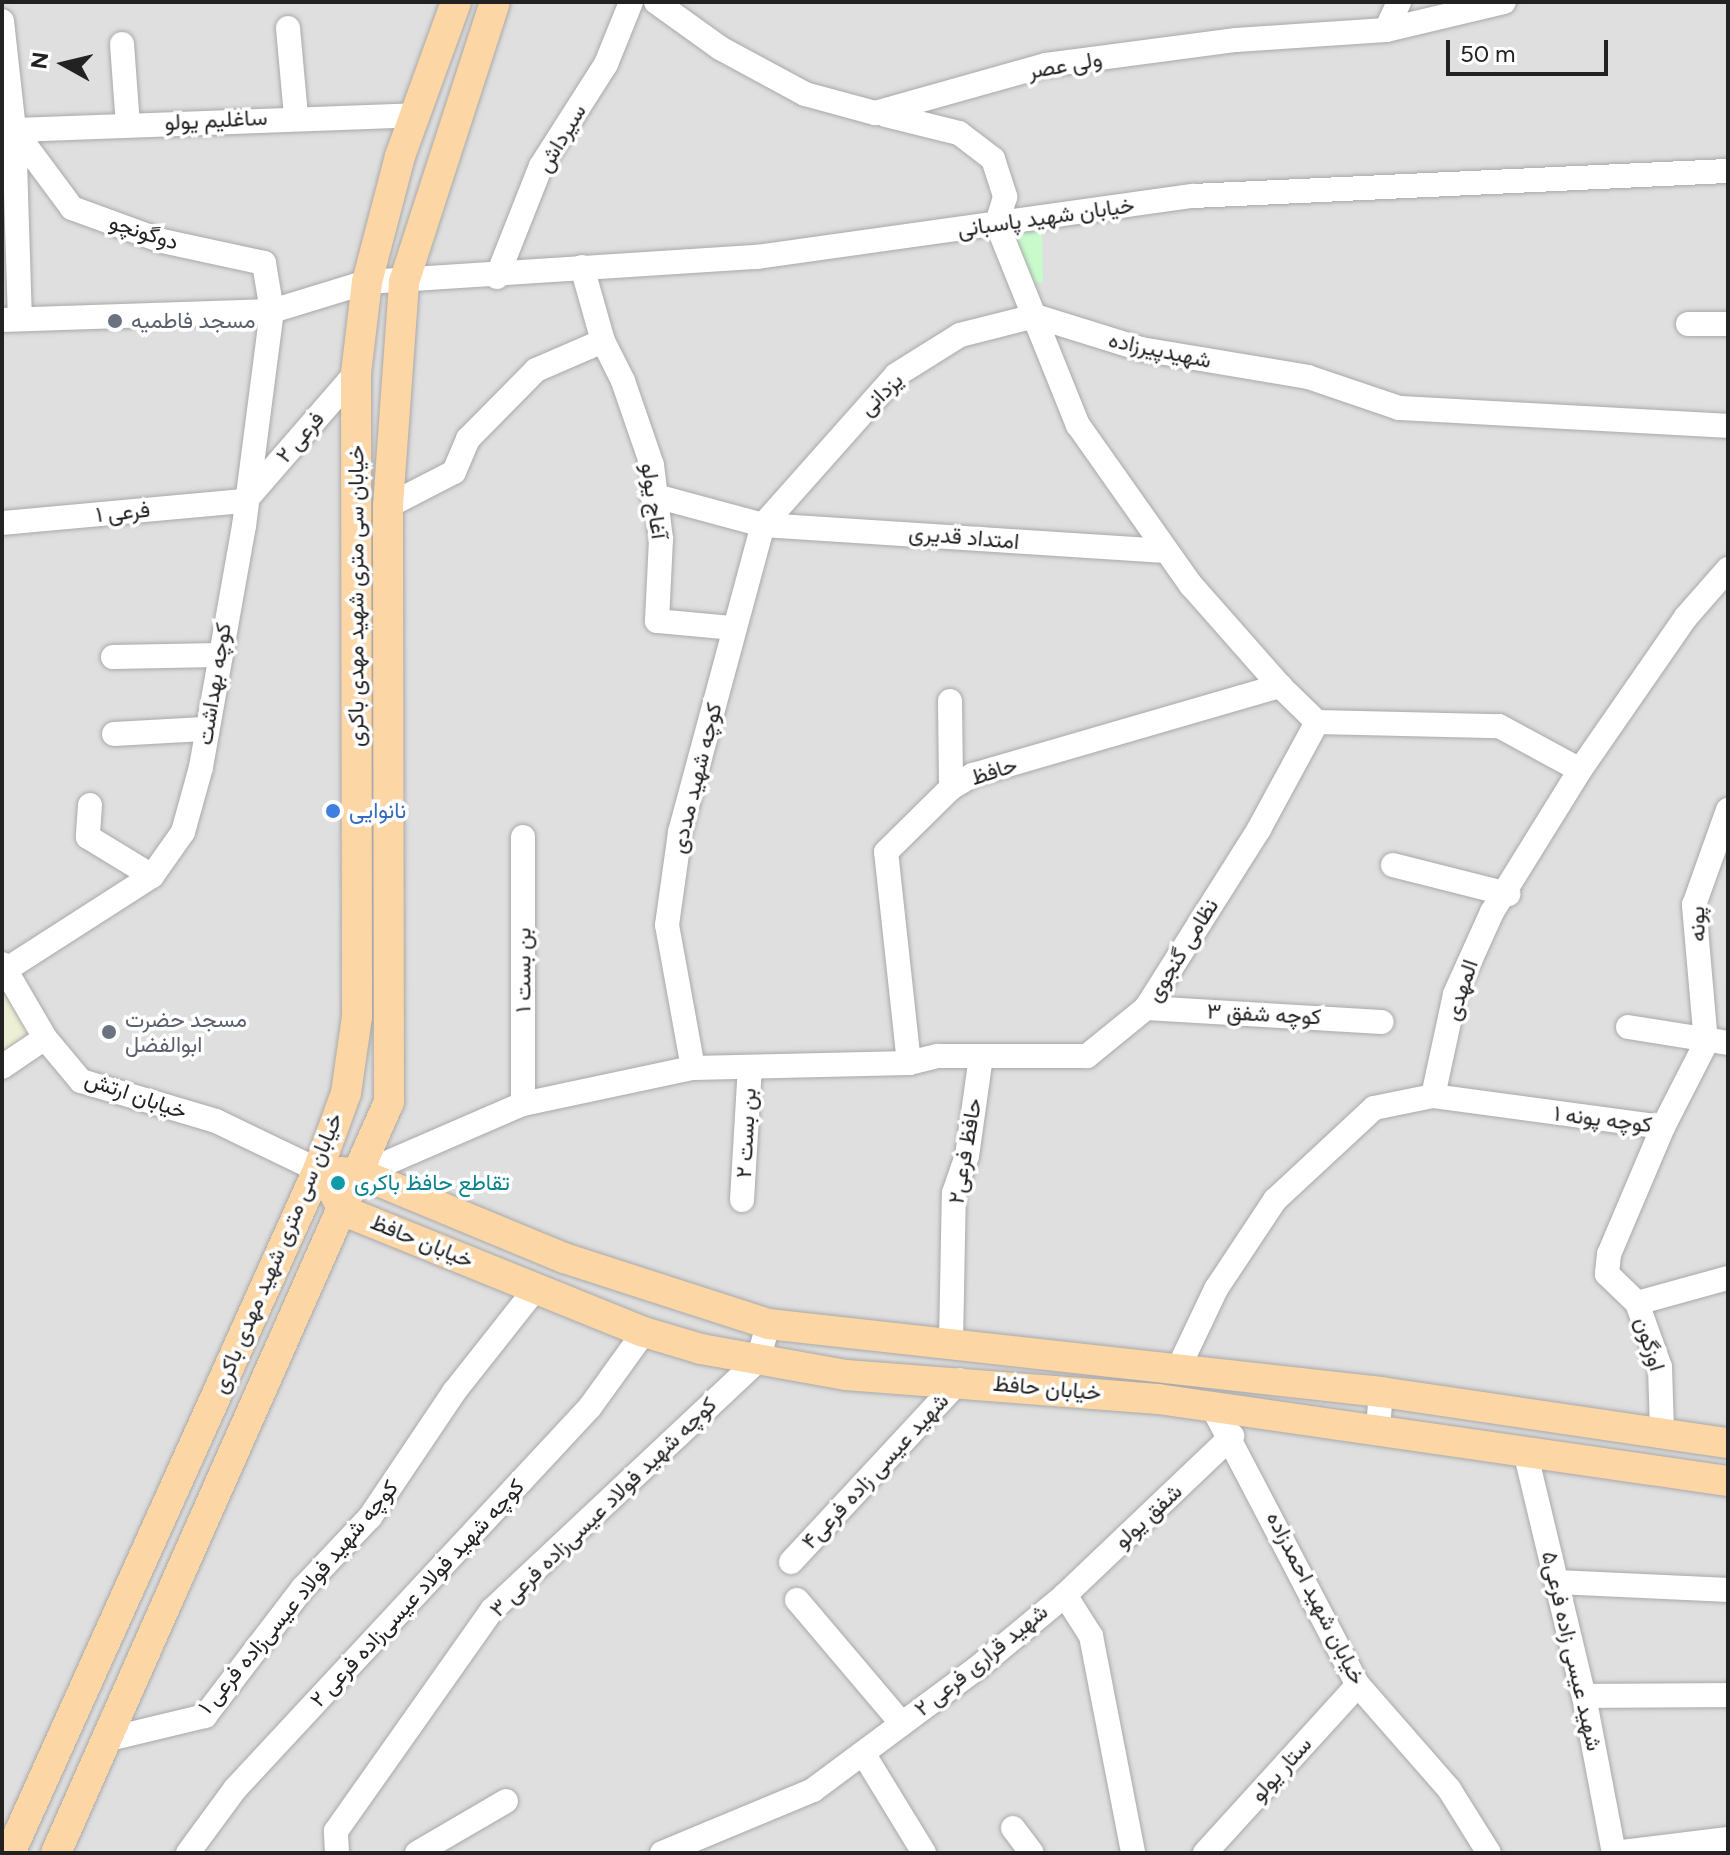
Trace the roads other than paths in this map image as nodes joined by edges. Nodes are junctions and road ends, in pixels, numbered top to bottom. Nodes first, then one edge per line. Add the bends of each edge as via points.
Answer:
1 (456, 2) edge
2 (495, 2) edge
3 (631, 2) edge
4 (656, 2) edge
5 (1399, 2) edge
6 (1504, 2) edge
7 (2, 21) edge
8 (288, 28) dead end
9 (1386, 30) junction
10 (122, 44) dead end
11 (875, 113) junction
12 (417, 115) junction
13 (296, 116) junction
14 (128, 125) junction
15 (14, 130) junction
16 (1728, 171) edge
17 (997, 224) junction
18 (582, 267) junction
19 (497, 277) junction
20 (367, 282) junction
21 (404, 282) junction
22 (272, 311) junction
23 (1035, 316) junction
24 (11, 319) edge
25 (1688, 324) dead end
26 (1728, 324) edge
27 (603, 341) junction
28 (356, 373) junction
29 (1728, 426) edge
30 (652, 495) junction
31 (245, 501) junction
32 (388, 506) junction
33 (2, 523) edge
34 (763, 525) junction
35 (1165, 551) junction
36 (1728, 569) edge
37 (733, 628) junction
38 (219, 655) junction
39 (113, 657) dead end
40 (1280, 686) junction
41 (950, 701) dead end
42 (1317, 722) junction
43 (204, 729) junction
44 (114, 734) dead end
45 (1580, 770) junction
46 (951, 788) junction
47 (90, 805) dead end
48 (1728, 810) edge
49 (523, 837) dead end
50 (1393, 865) dead end
51 (152, 876) junction
52 (1508, 894) junction
53 (4, 967) edge
54 (1146, 1008) junction
55 (1382, 1022) dead end
56 (1628, 1027) dead end
57 (45, 1038) junction
58 (1717, 1043) edge
59 (981, 1056) junction
60 (909, 1063) junction
61 (2, 1067) edge
62 (750, 1067) junction
63 (693, 1068) junction
64 (1433, 1096) junction
65 (523, 1104) junction
66 (1663, 1127) junction
67 (318, 1170) junction
68 (361, 1174) junction
69 (742, 1200) dead end
70 (344, 1211) junction
71 (1728, 1278) edge
72 (537, 1287) junction
73 (1637, 1303) junction
74 (768, 1324) junction
75 (644, 1332) junction
76 (951, 1343) junction
77 (758, 1360) junction
78 (1178, 1369) junction
79 (960, 1380) junction
80 (1381, 1392) junction
81 (1214, 1410) junction
82 (1378, 1431) junction
83 (1662, 1432) junction
84 (1232, 1436) junction
85 (1728, 1443) edge
86 (1525, 1451) junction
87 (1728, 1481) edge
88 (791, 1562) dead end
89 (1558, 1582) junction
90 (1728, 1590) edge
91 (1065, 1595) junction
92 (797, 1600) dead end
93 (1358, 1685) junction
94 (1728, 1695) edge
95 (1584, 1696) junction
96 (902, 1724) junction
97 (109, 1739) junction
98 (863, 1753) junction
99 (506, 1801) dead end
100 (1013, 1828) dead end
101 (1728, 1839) edge
102 (690, 1847) edge
103 (10, 1853) edge
104 (56, 1853) edge
105 (188, 1853) edge
106 (337, 1853) edge
107 (417, 1853) edge
108 (662, 1853) edge
109 (924, 1853) edge
110 (1032, 1853) edge
111 (1133, 1853) edge
112 (1205, 1853) edge
113 (1489, 1853) edge
114 (1614, 1853) edge

1 - 12 main road, خیابان سی متری شهید مهدی باکری
2 - 21 main road, خیابان سی متری شهید مهدی باکری
3 - 19 street, سیرداش via 606,64 541,166
4 - 11 street via 720,48 805,94
5 - 9 street
6 - 9 street, ولی عصر
7 - 15 street
8 - 13 street
9 - 11 street, ولی عصر via 1236,40 1046,65
10 - 14 street
11 - 17 street via 959,133 993,159 1005,197
12 - 13 street, ساغلیم یولو
12 - 20 main road, خیابان سی متری شهید مهدی باکری via 400,156
13 - 14 street, ساغلیم یولو
14 - 15 street, ساغلیم یولو
15 - 22 street, دوگونچو via 72,208 162,241 264,263
15 - 24 street
16 - 17 street, خیابان شهید پاسبانی via 1193,196
17 - 18 street, خیابان شهید پاسبانی via 757,257
17 - 23 street
18 - 19 street, خیابان شهید پاسبانی
18 - 27 street, آغاج یولو
19 - 21 street, خیابان شهید پاسبانی
20 - 21 street, خیابان شهید پاسبانی
20 - 22 street, خیابان شهید پاسبانی
20 - 28 main road, خیابان سی متری شهید مهدی باکری
21 - 32 main road, خیابان سی متری شهید مهدی باکری
22 - 24 street, خیابان شهید پاسبانی
22 - 31 street, کوچه بهداشت
23 - 29 street, شهیدپیرزاده via 1141,349 1308,377 1399,408
23 - 34 street, یزدانی via 960,335 896,375
23 - 35 street via 1078,425
25 - 26 street
27 - 30 street, آغاج یولو via 652,465
27 - 32 street via 536,370 468,439 454,472
28 - 31 street, فرعی ۲
28 - 67 main road, خیابان سی متری شهید مهدی باکری via 357,1017 346,1093
30 - 34 street, امتداد قدیری
30 - 37 street, آغاج یولو via 661,539 657,621
31 - 33 street, فرعی ۱
31 - 38 street, کوچه بهداشت
32 - 68 main road, خیابان سی متری شهید مهدی باکری via 389,1102
34 - 35 street, امتداد قدیری
34 - 37 street, کوچه شهید مددی
35 - 40 street
36 - 45 street, المهدی via 1686,617
37 - 63 street, کوچه شهید مددی via 680,832 667,925
38 - 39 street
38 - 43 street, کوچه بهداشت
40 - 42 street
40 - 46 street, حافظ via 973,775
41 - 46 street
42 - 45 street via 1499,726
42 - 54 street, نظامی گنجوی via 1259,829
43 - 44 street
43 - 51 street, کوچه بهداشت via 201,767 183,832
45 - 52 street, المهدی
46 - 60 street, حافظ via 886,852
47 - 51 street via 88,837
48 - 58 street, پونه via 1694,905
49 - 65 street, بن بست ۱
50 - 52 street
51 - 53 street, کوچه بهداشت
52 - 64 street, المهدی via 1492,912 1455,994
53 - 57 street, خیابان ارتش
54 - 55 street, کوچه شفق ۳
54 - 59 street, نظامی گنجوی via 1087,1056
56 - 58 street
57 - 61 street
57 - 67 street, خیابان ارتش via 81,1081 216,1121
58 - 66 street
59 - 60 street, نظامی گنجوی via 938,1056
59 - 76 street, حافظ فرعی۲ via 967,1156 954,1193
60 - 62 street, نظامی گنجوی
62 - 63 street, نظامی گنجوی
62 - 69 street, بن بست ۲
63 - 65 street
64 - 66 street, کوچه پونه ۱
64 - 78 street via 1374,1108 1275,1200 1216,1289
65 - 68 street
66 - 73 street, کوچه پونه ۱ via 1609,1254 1607,1274
67 - 68 main road, خیابان حافظ
67 - 70 main road, خیابان حافظ
67 - 103 main road, خیابان سی متری شهید مهدی باکری
68 - 70 main road, خیابان سی متری شهید مهدی باکری
68 - 74 main road, خیابان حافظ via 564,1258
70 - 72 main road, خیابان حافظ
70 - 97 main road, خیابان سی متری شهید مهدی باکری
71 - 73 street
72 - 75 main road, خیابان حافظ
72 - 97 street, کوچه شهید فولاد عیسی‌زاده فرعی ۱ via 454,1392 370,1517 303,1588 205,1716
73 - 83 street, اوزگون via 1660,1367
74 - 76 main road, خیابان حافظ
74 - 77 street
75 - 77 main road, خیابان حافظ
75 - 105 street, کوچه شهید فولاد عیسی‌زاده فرعی ۲ via 590,1407 235,1789
76 - 78 main road, خیابان حافظ
77 - 79 main road, خیابان حافظ via 846,1375
77 - 106 street, کوچه شهید فولاد عیسی‌زاده فرعی ۳ via 492,1610 336,1831
78 - 80 main road, خیابان حافظ
79 - 81 main road, خیابان حافظ via 1158,1399
79 - 88 street, شهید عیسی زاده فرعی۴
80 - 82 street
80 - 83 main road, خیابان حافظ
81 - 82 main road, خیابان حافظ
81 - 84 street, خیابان شهید احمدزاده
82 - 86 main road, خیابان حافظ
83 - 85 main road, خیابان حافظ
84 - 91 street, شفق یولو
84 - 93 street, خیابان شهید احمدزاده
86 - 87 main road, خیابان حافظ
86 - 89 street, شهید عیسی زاده فرعی۵
89 - 90 street
89 - 95 street, شهید عیسی زاده فرعی۵
91 - 96 street, شهید قراری فرعی ۲
91 - 111 street, شهید قراری فرعی ۲ via 1091,1636 1129,1809
92 - 96 street
93 - 112 street, ستار یولو
93 - 113 street, خیابان شهید احمدزاده via 1449,1789
94 - 95 street
95 - 114 street, شهید عیسی زاده فرعی۵
96 - 98 street, شهید قراری فرعی ۲
97 - 104 main road, خیابان سی متری شهید مهدی باکری
98 - 102 street, شهید قراری فرعی ۲ via 813,1790
98 - 109 street
99 - 107 street
100 - 110 street
101 - 114 street
102 - 108 street, شهید قراری فرعی ۲

